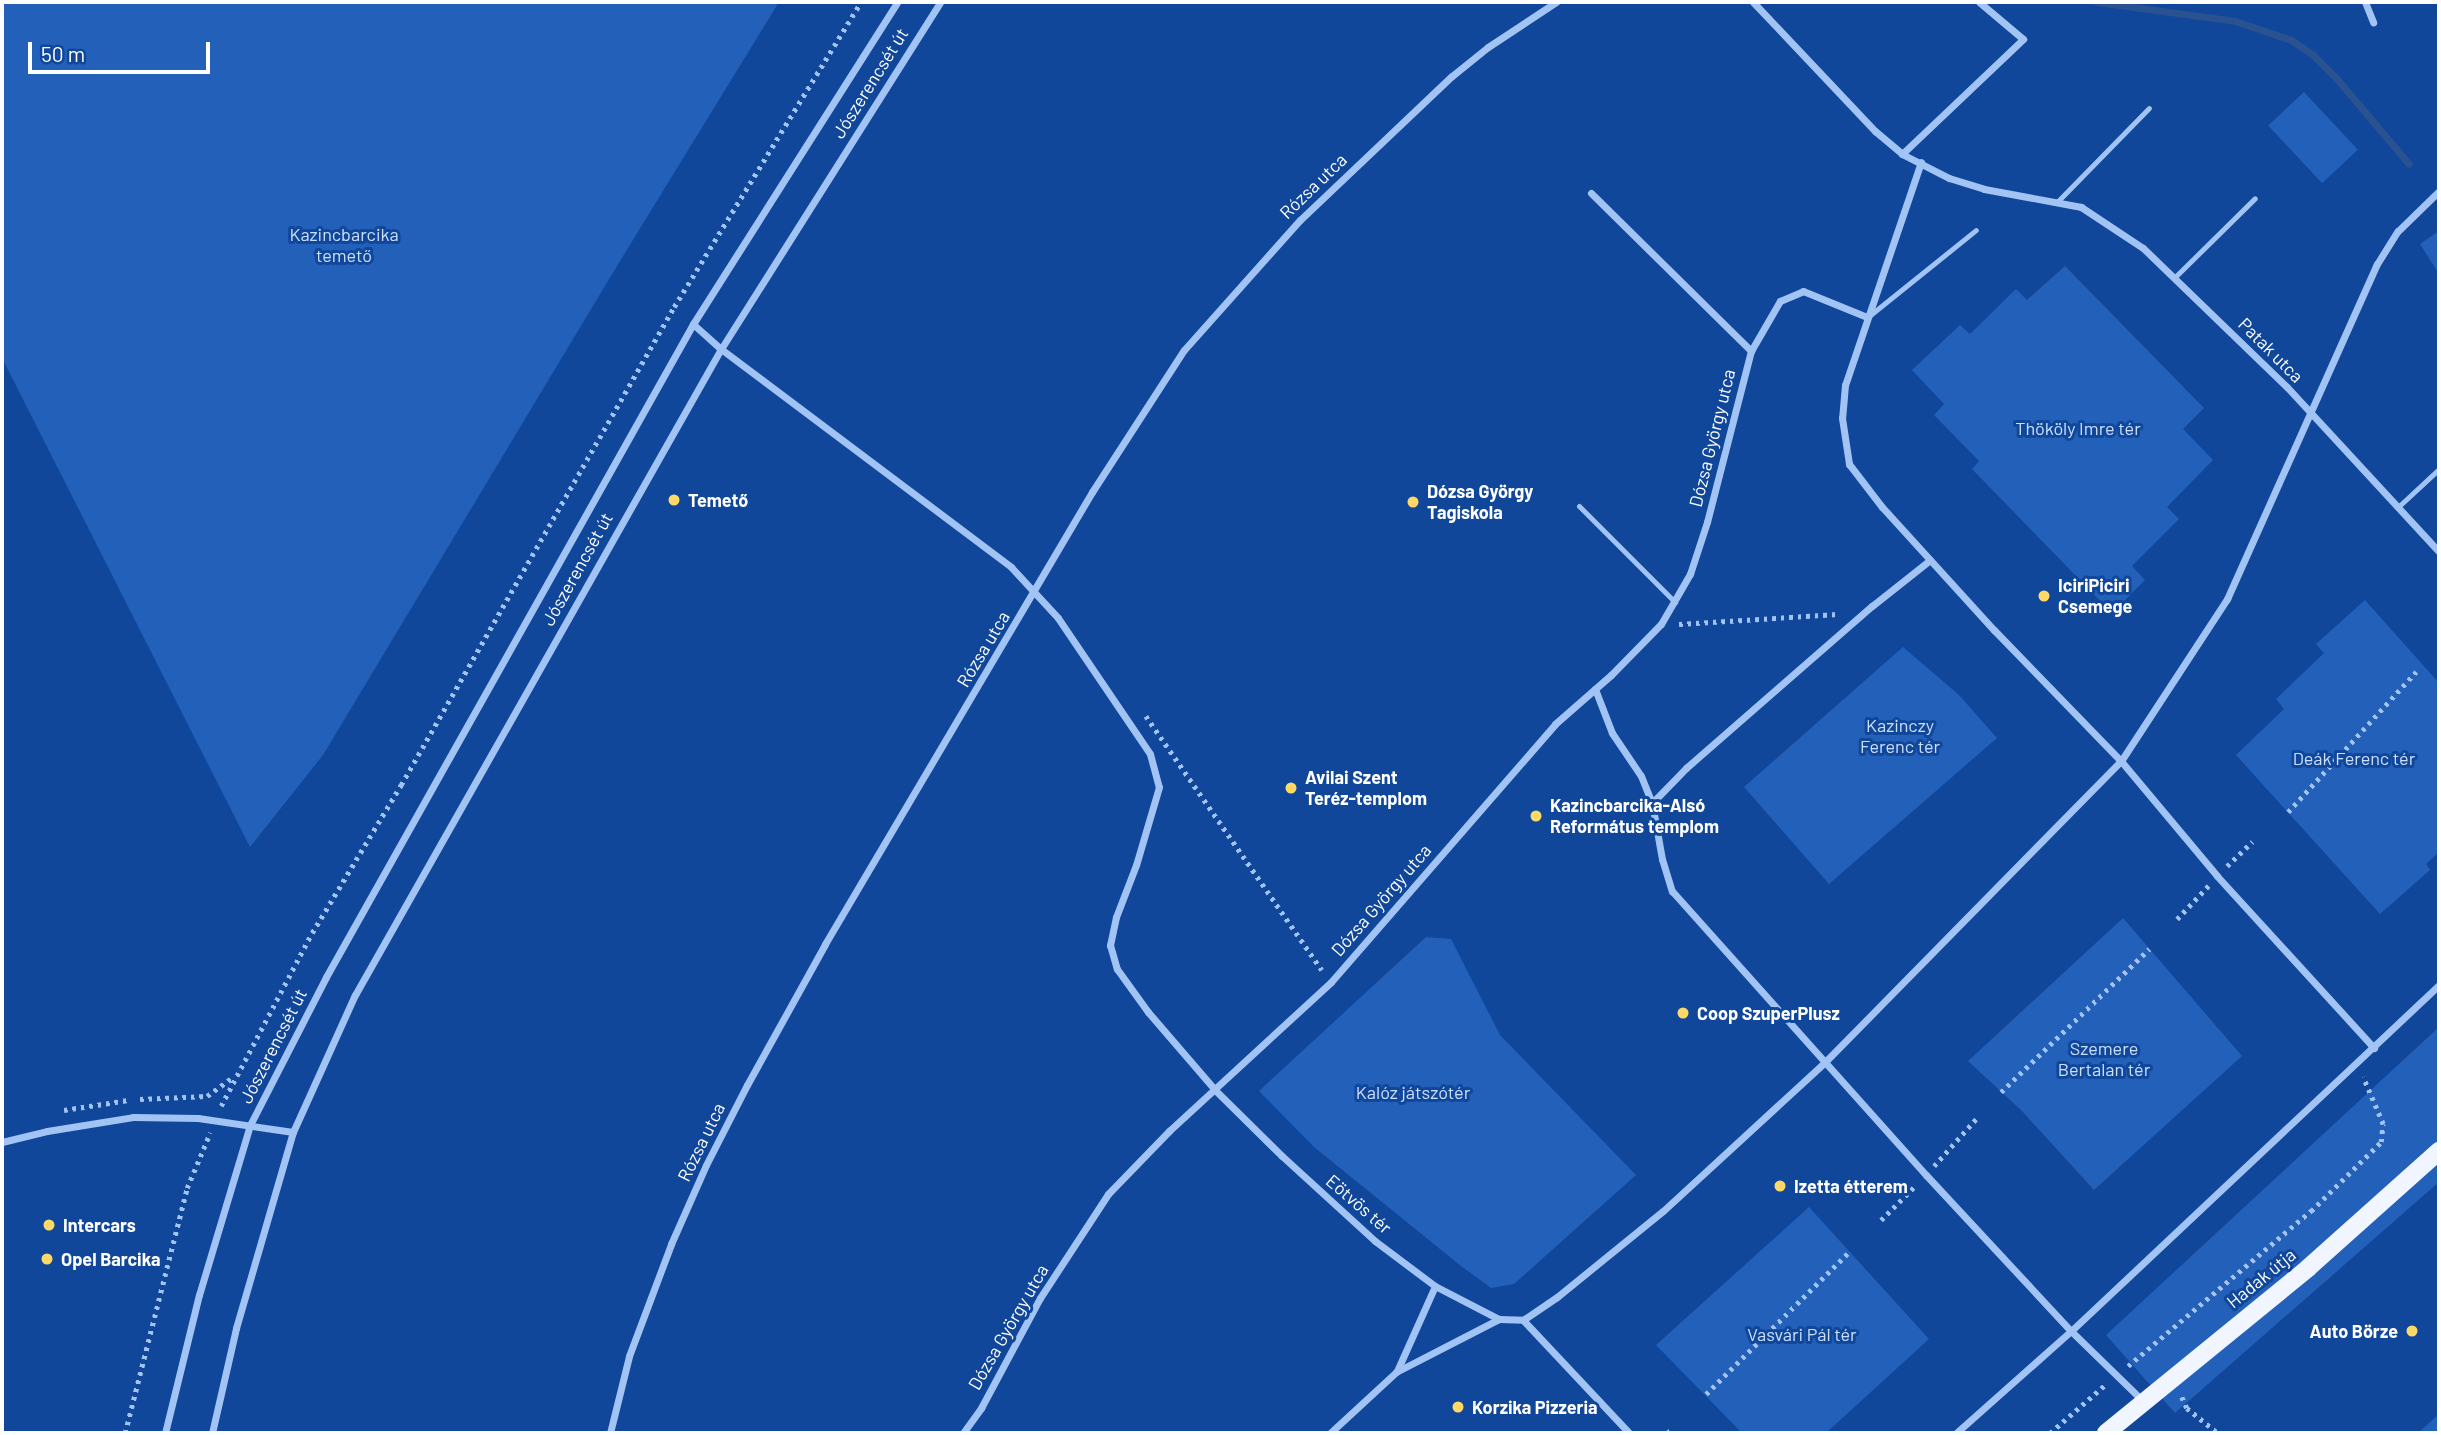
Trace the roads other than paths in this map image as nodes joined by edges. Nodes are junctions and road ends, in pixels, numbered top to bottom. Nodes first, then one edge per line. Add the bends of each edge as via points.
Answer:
1 (897, 2) edge
2 (940, 2) edge
3 (1556, 2) edge
4 (1753, 2) edge
5 (1979, 2) edge
6 (2365, 2) edge
7 (2373, 22) dead end
8 (2149, 108) dead end
9 (1902, 154) junction
10 (1921, 162) junction
11 (2439, 191) edge
12 (1591, 193) dead end
13 (2255, 198) dead end
14 (2058, 201) junction
15 (1976, 230) dead end
16 (2175, 277) junction
17 (1867, 317) junction
18 (693, 324) junction
19 (721, 349) junction
20 (1751, 351) junction
21 (2311, 412) junction
22 (2439, 469) edge
23 (1579, 506) dead end
24 (2398, 507) junction
25 (2439, 552) edge
26 (1930, 560) junction
27 (1035, 593) junction
28 (1675, 602) junction
29 (1595, 689) junction
30 (2121, 761) junction
31 (1652, 803) junction
32 (2439, 985) edge
33 (2374, 1048) junction
34 (1825, 1062) junction
35 (1215, 1090) junction
36 (250, 1125) junction
37 (293, 1132) junction
38 (2, 1142) edge
39 (2439, 1151) edge
40 (1435, 1286) junction
41 (1499, 1319) junction
42 (1523, 1320) junction
43 (2071, 1331) junction
44 (1396, 1372) junction
45 (2143, 1401) junction
46 (165, 1433) edge
47 (212, 1433) edge
48 (610, 1433) edge
49 (963, 1433) edge
50 (1330, 1433) edge
51 (1629, 1433) edge
52 (1956, 1433) edge
53 (2106, 1433) edge

1 - 18 street, Jószerencsét út
2 - 19 street, Jószerencsét út
3 - 27 street, Rózsa utca via 1452,76 1300,220 1184,350 1092,492
4 - 9 street, Patak utca
5 - 9 street via 2023,39
6 - 7 street
8 - 14 lane
9 - 10 street, Patak utca
10 - 14 street, Patak utca via 1984,190
10 - 17 street
11 - 21 street via 2398,231 2377,264
12 - 20 street, Dózsa György utca
13 - 16 lane
14 - 16 street, Patak utca via 2081,207 2112,225
15 - 17 lane
16 - 21 street, Patak utca
17 - 20 street, Dózsa György utca via 1819,295 1791,293 1780,301
17 - 26 street via 1842,405 1849,464
18 - 19 street, Eötvös tér
18 - 36 street, Jószerencsét út via 326,976
19 - 27 street, Eötvös tér via 1011,566
19 - 37 street, Jószerencsét út via 355,995
20 - 28 street, Dózsa György utca via 1707,522
21 - 24 street, Patak utca
21 - 30 street via 2227,599
22 - 24 lane
23 - 28 lane
24 - 25 street, Patak utca
26 - 30 street
26 - 31 street via 1686,768
27 - 35 street, Eötvös tér via 1058,618 1156,769 1157,797 1110,945 1117,969 1147,1012
27 - 48 street, Rózsa utca via 825,944 706,1165 629,1356
28 - 29 street, Dózsa György utca via 1661,624
29 - 31 street via 1612,733 1641,776
29 - 35 street, Dózsa György utca via 1555,724 1331,982
30 - 33 street via 2217,876
30 - 34 street
31 - 34 street via 1672,891
32 - 33 street
33 - 43 street
34 - 42 street via 1663,1211
34 - 43 street
35 - 40 street, Eötvös tér via 1376,1241
35 - 49 street, Dózsa György utca via 1108,1194 1040,1298
36 - 37 street, Jószerencsét út
36 - 38 street via 133,1116
36 - 46 street, Jószerencsét út via 199,1295
37 - 47 street via 236,1328
39 - 45 main road, Hadak útja via 2308,1268
40 - 41 street, Eötvös tér
40 - 44 street
41 - 42 street
41 - 44 street
42 - 51 street
43 - 45 street
43 - 52 street
44 - 50 street
45 - 53 main road, Hadak útja

